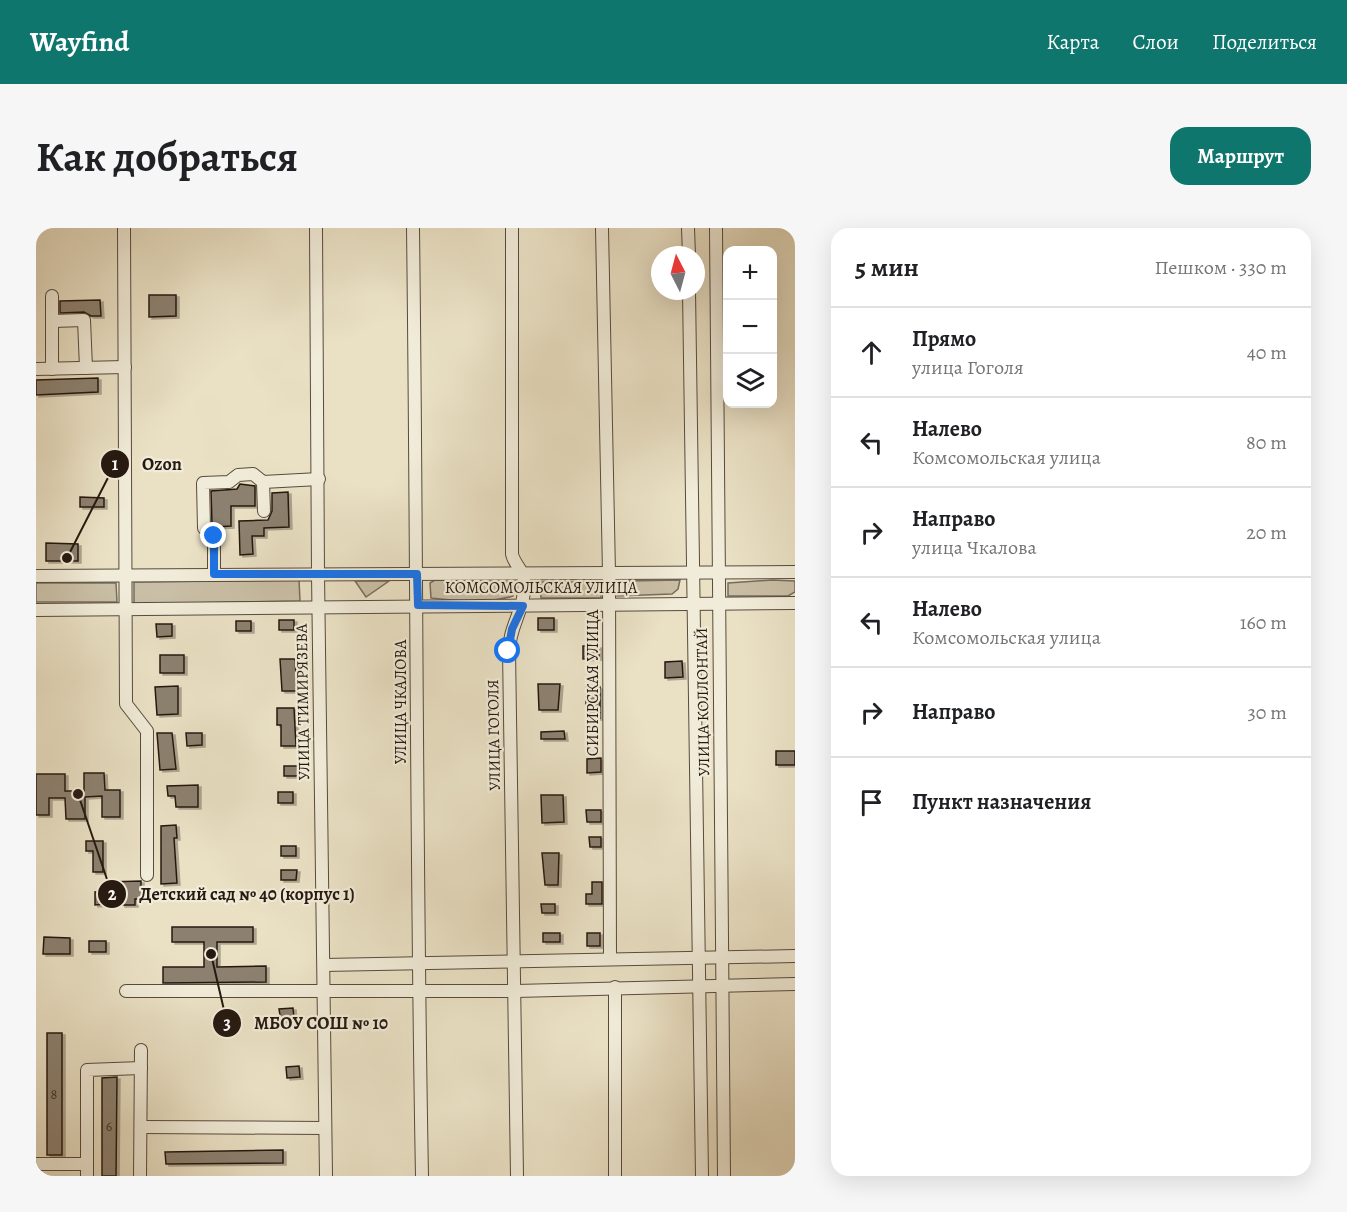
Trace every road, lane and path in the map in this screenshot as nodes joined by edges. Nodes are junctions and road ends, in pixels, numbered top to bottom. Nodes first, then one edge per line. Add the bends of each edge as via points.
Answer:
1 (124, 228) edge
2 (316, 228) edge
3 (413, 228) edge
4 (512, 228) edge
5 (602, 228) edge
6 (688, 228) edge
7 (716, 228) edge
8 (688, 246) edge
9 (52, 296) dead end
10 (689, 300) edge
11 (53, 321) junction
12 (125, 367) junction
13 (87, 368) junction
14 (36, 369) edge
15 (52, 369) junction
16 (319, 479) junction
17 (263, 482) junction
18 (264, 511) dead end
19 (795, 572) edge
20 (609, 573) junction
21 (694, 573) junction
22 (718, 573) junction
23 (214, 574) junction
24 (318, 574) junction
25 (417, 574) junction
26 (123, 575) junction
27 (523, 575) junction
28 (36, 576) edge
29 (694, 603) junction
30 (718, 603) junction
31 (795, 603) edge
32 (418, 605) junction
33 (318, 606) junction
34 (523, 606) junction
35 (609, 606) junction
36 (126, 609) junction
37 (36, 610) edge
38 (147, 875) dead end
39 (698, 956) junction
40 (723, 956) junction
41 (795, 956) edge
42 (610, 958) junction
43 (515, 962) junction
44 (417, 964) junction
45 (324, 965) junction
46 (795, 984) edge
47 (699, 985) junction
48 (723, 985) junction
49 (615, 987) junction
50 (126, 991) dead end
51 (419, 991) junction
52 (516, 991) junction
53 (324, 992) junction
54 (141, 1050) dead end
55 (141, 1068) junction
56 (141, 1127) junction
57 (325, 1128) junction
58 (36, 1164) edge
59 (87, 1170) edge
60 (140, 1176) edge
61 (326, 1176) edge
62 (422, 1176) edge
63 (517, 1176) edge
64 (615, 1176) edge
65 (702, 1176) edge
66 (724, 1176) edge

1 - 12 street
2 - 16 street, УЛИЦА ТИМИРЯЗЕВА
3 - 25 street, УЛИЦА ЧКАЛОВА
4 - 27 street, УЛИЦА ГОГОЛЯ via 512,554 514,565
5 - 20 street, СИБИРСКАЯ УЛИЦА
6 - 8 street
7 - 22 street, УЛИЦА КОЛЛОНТАЙ
9 - 11 street
10 - 21 street, УЛИЦА КОЛЛОНТАЙ
11 - 13 street via 84,320
11 - 15 street
12 - 13 street
12 - 26 street
13 - 15 street
14 - 15 street
16 - 17 street
16 - 24 street, УЛИЦА ТИМИРЯЗЕВА
17 - 18 street
17 - 23 street via 253,474 238,475 229,482 203,483 204,528 214,536
19 - 22 street, КОМСОМОЛЬСКАЯ УЛИЦА
20 - 21 street, КОМСОМОЛЬСКАЯ УЛИЦА
20 - 27 street, КОМСОМОЛЬСКАЯ УЛИЦА
20 - 35 street, СИБИРСКАЯ УЛИЦА
21 - 22 street, КОМСОМОЛЬСКАЯ УЛИЦА
21 - 29 street, УЛИЦА КОЛЛОНТАЙ
22 - 30 street, УЛИЦА КОЛЛОНТАЙ
23 - 24 street, КОМСОМОЛЬСКАЯ УЛИЦА
23 - 26 street, КОМСОМОЛЬСКАЯ УЛИЦА
24 - 25 street, КОМСОМОЛЬСКАЯ УЛИЦА
24 - 33 street, УЛИЦА ТИМИРЯЗЕВА
25 - 27 street, КОМСОМОЛЬСКАЯ УЛИЦА
25 - 32 street, УЛИЦА ЧКАЛОВА
26 - 28 street, КОМСОМОЛЬСКАЯ УЛИЦА
26 - 36 street
27 - 34 street, УЛИЦА ГОГОЛЯ
29 - 30 street, КОМСОМОЛЬСКАЯ УЛИЦА
29 - 35 street, КОМСОМОЛЬСКАЯ УЛИЦА
29 - 39 street, УЛИЦА КОЛЛОНТАЙ
30 - 31 street, КОМСОМОЛЬСКАЯ УЛИЦА
30 - 40 street, УЛИЦА КОЛЛОНТАЙ
32 - 33 street, КОМСОМОЛЬСКАЯ УЛИЦА
32 - 34 street, КОМСОМОЛЬСКАЯ УЛИЦА
32 - 44 street, УЛИЦА ЧКАЛОВА
33 - 36 street, КОМСОМОЛЬСКАЯ УЛИЦА
33 - 45 street, УЛИЦА ТИМИРЯЗЕВА
34 - 35 street, КОМСОМОЛЬСКАЯ УЛИЦА
34 - 43 street, УЛИЦА ГОГОЛЯ via 512,629 508,651
35 - 42 street, СИБИРСКАЯ УЛИЦА
36 - 37 street, КОМСОМОЛЬСКАЯ УЛИЦА
36 - 38 street via 126,704 147,730
39 - 40 street
39 - 42 street
39 - 47 street, УЛИЦА КОЛЛОНТАЙ
40 - 41 street
40 - 48 street, УЛИЦА КОЛЛОНТАЙ
42 - 43 street
43 - 44 street
43 - 52 street, УЛИЦА ГОГОЛЯ
44 - 45 street
44 - 51 street, УЛИЦА ЧКАЛОВА
45 - 53 street, УЛИЦА ТИМИРЯЗЕВА
46 - 48 street
47 - 48 street
47 - 49 street
47 - 65 street
48 - 66 street, УЛИЦА КОЛЛОНТАЙ
49 - 52 street
49 - 64 street
50 - 53 street
51 - 52 street
51 - 53 street
51 - 62 street, УЛИЦА ЧКАЛОВА
52 - 63 street, УЛИЦА ГОГОЛЯ
53 - 57 street, УЛИЦА ТИМИРЯЗЕВА
54 - 55 street
55 - 56 street
55 - 59 street via 87,1070
56 - 57 street
56 - 60 street
57 - 61 street, УЛИЦА ТИМИРЯЗЕВА
58 - 59 street

